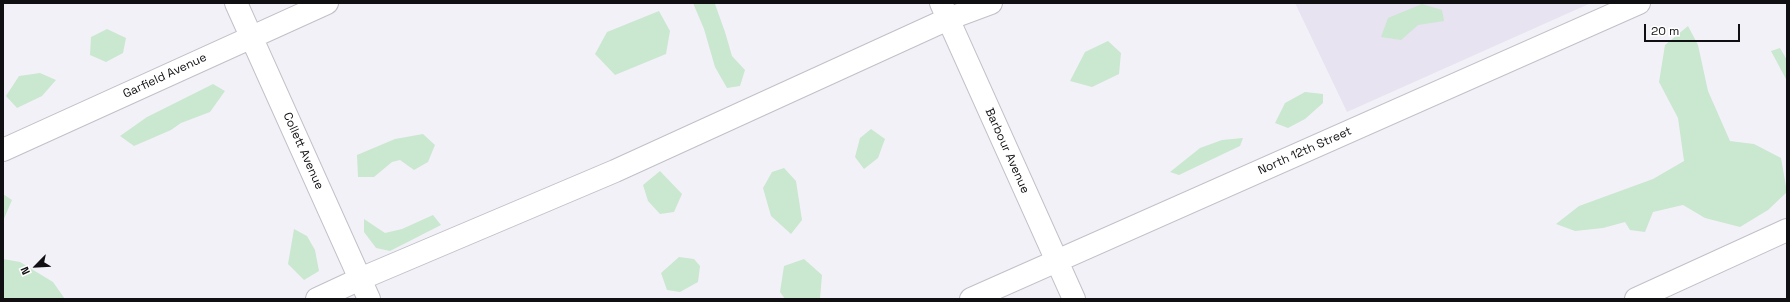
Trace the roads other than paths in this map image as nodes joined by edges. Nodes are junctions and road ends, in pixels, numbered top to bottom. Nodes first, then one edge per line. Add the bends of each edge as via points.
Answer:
1 (236, 3) edge
2 (327, 3) edge
3 (991, 3) edge
4 (1639, 3) edge
5 (944, 11) edge
6 (251, 37) junction
7 (3, 150) edge
8 (1787, 230) edge
9 (1056, 261) junction
10 (360, 279) junction
11 (317, 299) edge
12 (369, 299) edge
13 (972, 299) edge
14 (1074, 299) edge
15 (1636, 299) edge

1 - 6 street, Collett Avenue
2 - 6 street, Garfield Avenue
3 - 5 street
4 - 9 street, North 12th Street
5 - 9 street, Barbour Avenue
5 - 10 street via 615,171
6 - 7 street, Garfield Avenue
6 - 10 street, Collett Avenue
8 - 15 street
9 - 13 street, North 12th Street
9 - 14 street, Barbour Avenue
10 - 11 street
10 - 12 street, Collett Avenue

